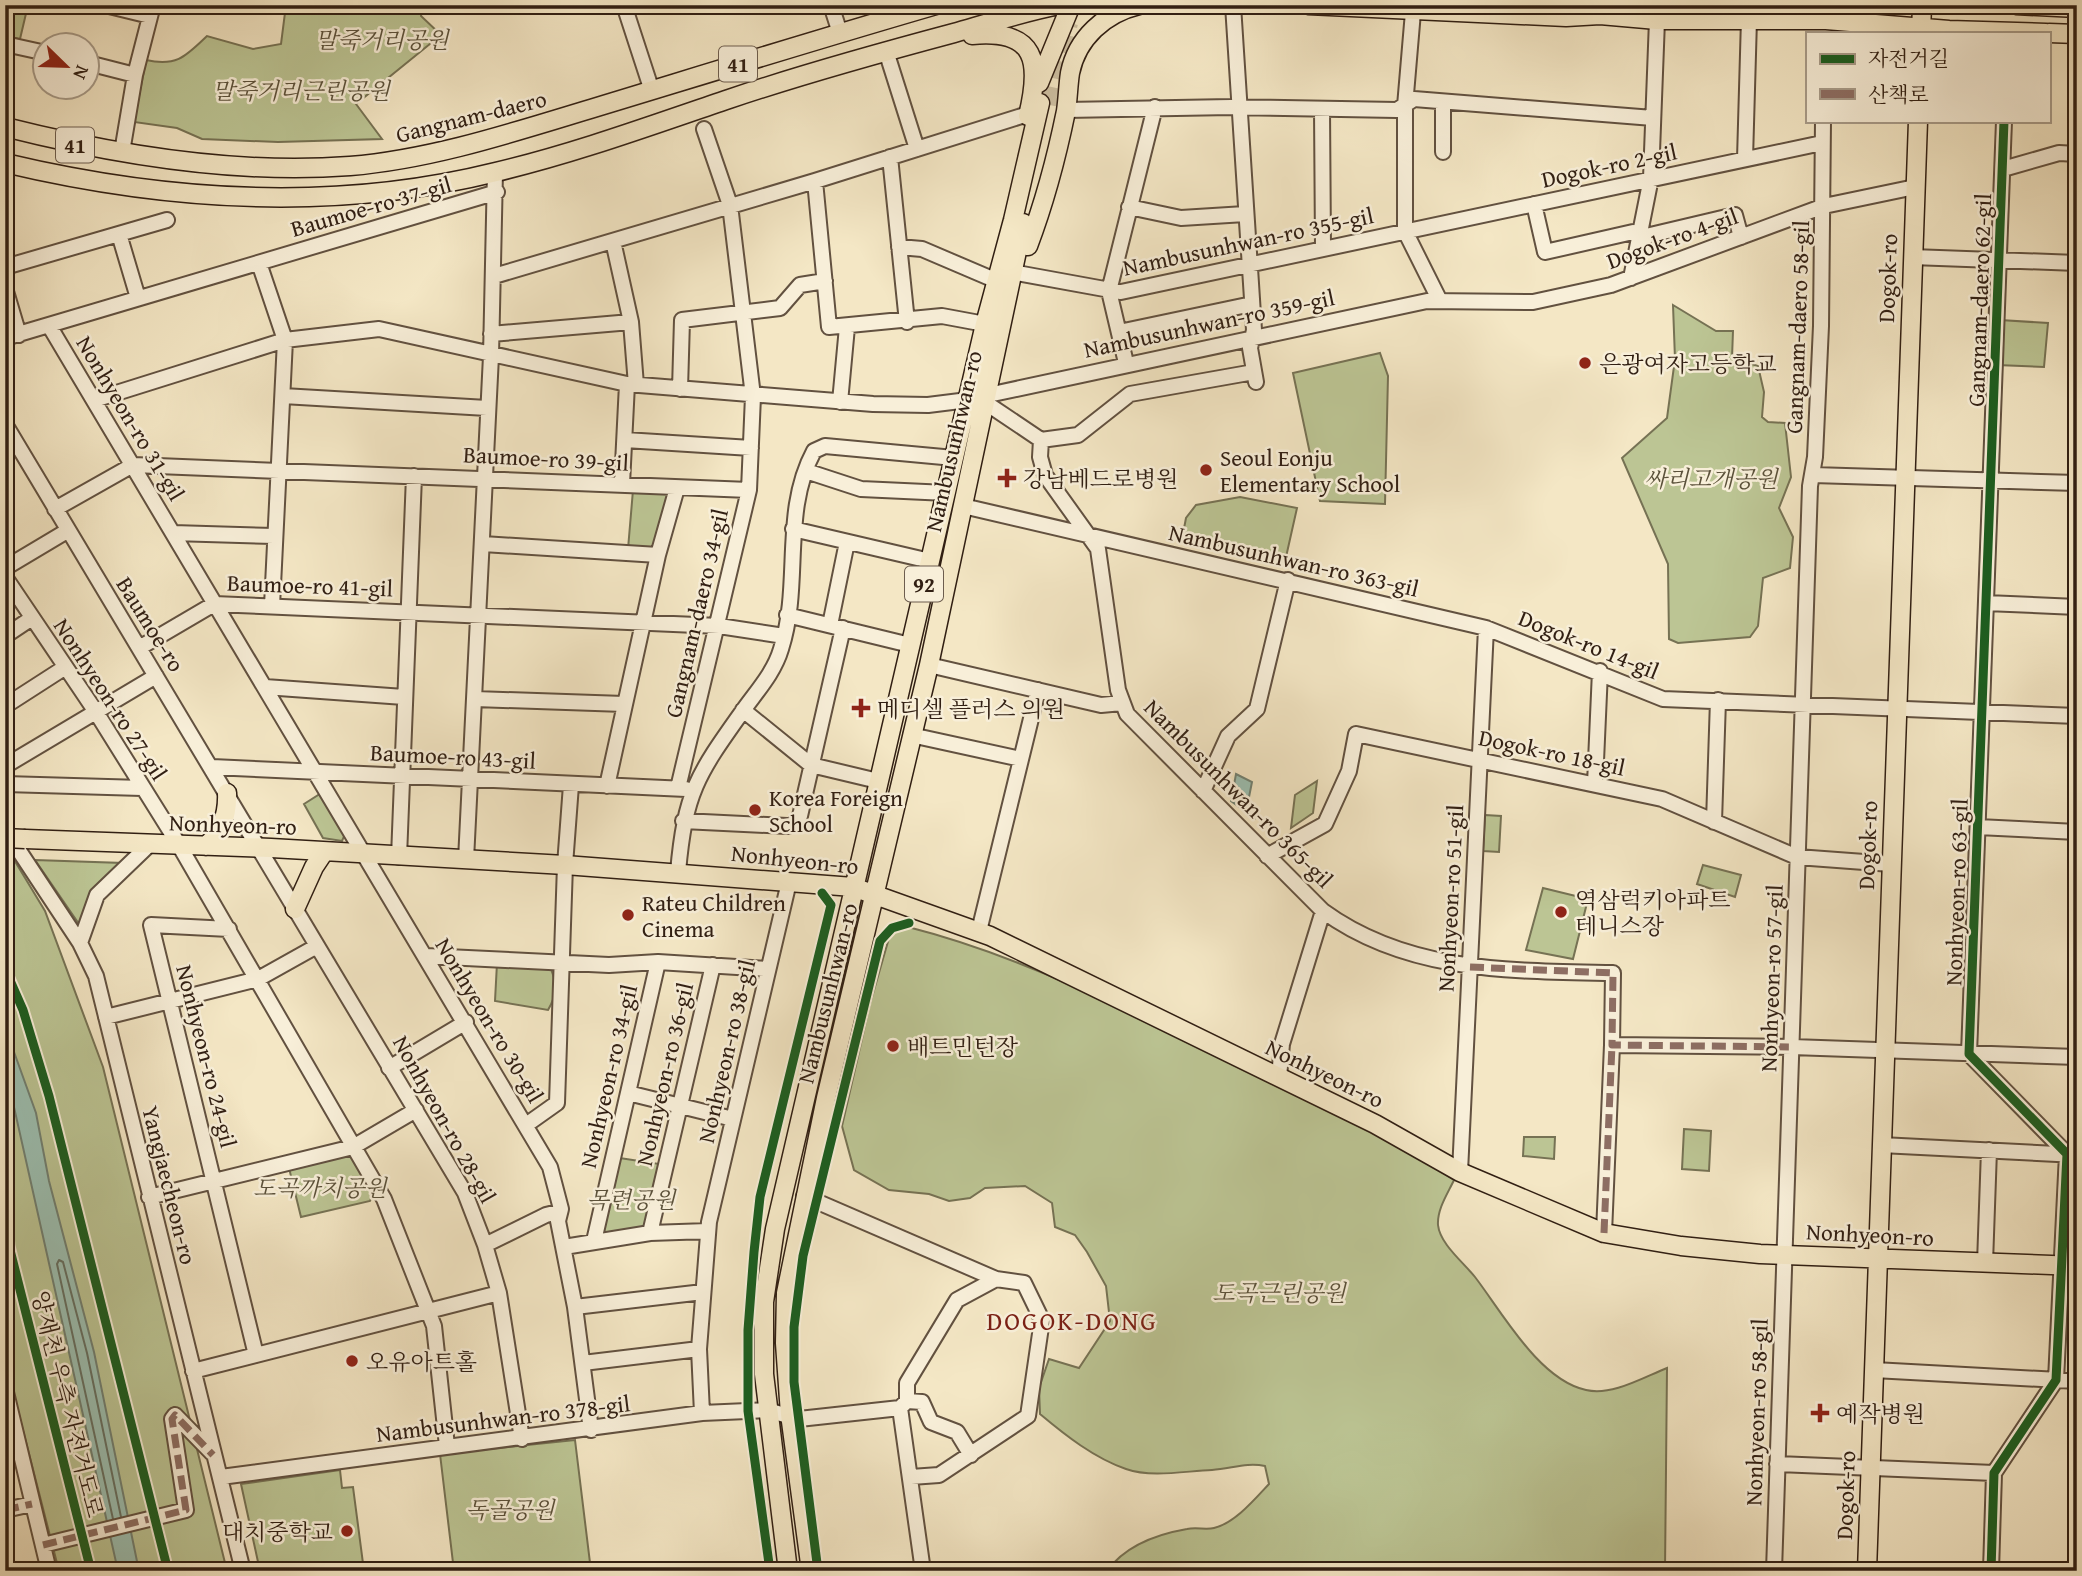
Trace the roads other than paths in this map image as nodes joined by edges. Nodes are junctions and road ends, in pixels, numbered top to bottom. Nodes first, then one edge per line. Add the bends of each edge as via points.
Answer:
1 (105, 5) edge
2 (624, 5) edge
3 (831, 5) edge
4 (936, 5) edge
5 (1059, 5) edge
6 (1072, 5) edge
7 (1139, 5) edge
8 (1233, 5) edge
9 (1308, 5) edge
10 (1922, 5) edge
11 (2016, 5) edge
12 (2077, 8) edge
13 (151, 11) edge
14 (1413, 12) junction
15 (1749, 19) junction
16 (1657, 20) junction
17 (1826, 26) edge
18 (1922, 30) edge
19 (1977, 32) edge
20 (840, 33) junction
21 (2050, 33) edge
22 (2077, 34) edge
23 (933, 38) junction
24 (5, 44) edge
25 (32, 50) edge
26 (886, 51) junction
27 (102, 67) edge
28 (135, 75) junction
29 (652, 91) junction
30 (1443, 102) junction
31 (1405, 106) junction
32 (1155, 107) junction
33 (1043, 108) junction
34 (1241, 108) junction
35 (1322, 109) junction
36 (1653, 118) junction
37 (1823, 122) edge
38 (1918, 122) edge
39 (2004, 122) edge
40 (5, 127) edge
41 (704, 129) dead end
42 (1822, 143) junction
43 (917, 149) junction
44 (122, 152) junction
45 (1443, 152) dead end
46 (2077, 154) edge
47 (890, 158) junction
48 (1745, 159) junction
49 (5, 163) edge
50 (2003, 169) junction
51 (495, 172) junction
52 (1651, 178) junction
53 (815, 181) junction
54 (1915, 187) junction
55 (497, 192) junction
56 (1534, 204) junction
57 (730, 205) junction
58 (1129, 206) junction
59 (1824, 206) junction
60 (1245, 214) junction
61 (167, 220) dead end
62 (1405, 231) junction
63 (119, 234) junction
64 (1640, 235) junction
65 (1741, 237) junction
66 (614, 241) junction
67 (899, 247) junction
68 (1323, 249) junction
69 (1912, 257) junction
70 (1999, 260) junction
71 (259, 263) junction
72 (2077, 263) edge
73 (1249, 264) junction
74 (5, 267) edge
75 (1017, 273) junction
76 (494, 276) junction
77 (1631, 278) junction
78 (825, 281) junction
79 (1004, 287) junction
80 (5, 288) edge
81 (1109, 291) junction
82 (138, 298) junction
83 (1440, 300) junction
84 (1252, 304) junction
85 (743, 313) junction
86 (631, 322) junction
87 (907, 322) junction
88 (985, 324) junction
89 (50, 327) junction
90 (847, 327) junction
91 (1119, 332) junction
92 (491, 334) junction
93 (12, 336) edge
94 (1253, 338) junction
95 (285, 340) junction
96 (491, 356) junction
97 (1126, 363) junction
98 (631, 384) junction
99 (680, 389) junction
100 (284, 396) junction
101 (753, 396) junction
102 (987, 399) junction
103 (94, 400) junction
104 (968, 400) junction
105 (840, 402) junction
106 (487, 408) junction
107 (5, 424) edge
108 (625, 440) junction
109 (1041, 440) junction
110 (751, 448) junction
111 (954, 458) junction
112 (133, 465) junction
113 (278, 469) junction
114 (806, 471) junction
115 (1813, 475) junction
116 (414, 476) junction
117 (485, 477) junction
118 (1903, 478) junction
119 (1990, 480) junction
120 (2077, 483) edge
121 (622, 484) junction
122 (677, 488) junction
123 (749, 490) junction
124 (947, 493) junction
125 (963, 506) junction
126 (55, 509) junction
127 (793, 528) junction
128 (67, 531) junction
129 (173, 533) junction
130 (274, 536) junction
131 (1091, 538) junction
132 (847, 542) junction
133 (483, 544) junction
134 (658, 555) junction
135 (930, 561) junction
136 (5, 568) edge
137 (5, 577) edge
138 (1288, 580) junction
139 (1986, 603) junction
140 (214, 604) junction
141 (272, 606) junction
142 (2077, 607) edge
143 (408, 612) junction
144 (787, 615) junction
145 (480, 616) junction
146 (32, 618) junction
147 (645, 622) junction
148 (719, 626) junction
149 (837, 626) junction
150 (1486, 628) junction
151 (5, 636) edge
152 (784, 636) junction
153 (910, 645) junction
154 (139, 648) junction
155 (929, 664) junction
156 (64, 668) junction
157 (1600, 671) junction
158 (156, 676) junction
159 (265, 687) junction
160 (1038, 690) junction
161 (404, 697) junction
162 (475, 699) junction
163 (1718, 700) junction
164 (1122, 703) junction
165 (1804, 703) junction
166 (624, 704) junction
167 (5, 706) edge
168 (743, 710) junction
169 (1896, 710) junction
170 (96, 712) junction
171 (1983, 713) junction
172 (2077, 716) edge
173 (911, 735) junction
174 (1021, 759) junction
175 (1480, 759) junction
176 (811, 765) junction
177 (5, 766) edge
178 (212, 767) junction
179 (316, 772) junction
180 (402, 777) junction
181 (472, 779) junction
182 (878, 781) junction
183 (5, 784) edge
184 (1595, 784) junction
185 (571, 785) junction
186 (607, 786) junction
187 (142, 788) junction
188 (684, 789) junction
189 (1203, 791) junction
190 (227, 793) junction
191 (682, 821) junction
192 (1714, 822) junction
193 (1978, 827) junction
194 (5, 830) edge
195 (2077, 832) edge
196 (5, 838) edge
197 (149, 845) junction
198 (179, 845) junction
199 (206, 846) junction
200 (259, 848) junction
201 (324, 852) junction
202 (366, 855) junction
203 (1267, 856) junction
204 (400, 857) junction
205 (1797, 857) junction
206 (467, 860) junction
207 (1891, 864) junction
208 (565, 865) junction
209 (678, 872) junction
210 (789, 882) junction
211 (853, 887) junction
212 (876, 895) junction
213 (295, 909) junction
214 (1323, 911) junction
215 (229, 929) junction
216 (979, 932) junction
217 (80, 943) junction
218 (317, 946) junction
219 (425, 956) junction
220 (658, 962) junction
221 (563, 963) junction
222 (713, 965) junction
223 (1470, 967) junction
224 (768, 969) junction
225 (258, 979) junction
226 (169, 1003) junction
227 (106, 1017) junction
228 (466, 1022) junction
229 (1612, 1045) junction
230 (1791, 1047) junction
231 (1885, 1051) junction
232 (1969, 1054) junction
233 (2077, 1058) edge
234 (390, 1068) junction
235 (1279, 1077) junction
236 (628, 1093) junction
237 (680, 1107) junction
238 (416, 1110) junction
239 (733, 1119) junction
240 (527, 1125) junction
241 (1881, 1145) junction
242 (353, 1146) junction
243 (1989, 1150) junction
244 (2072, 1154) edge
245 (1460, 1171) junction
246 (215, 1182) junction
247 (804, 1196) junction
248 (149, 1197) junction
249 (558, 1212) junction
250 (708, 1231) junction
251 (650, 1233) junction
252 (1604, 1233) junction
253 (594, 1241) junction
254 (485, 1245) junction
255 (564, 1247) junction
256 (1786, 1255) junction
257 (1877, 1260) junction
258 (1985, 1264) junction
259 (2070, 1266) edge
260 (996, 1279) junction
261 (703, 1292) junction
262 (499, 1293) junction
263 (575, 1307) junction
264 (429, 1312) junction
265 (785, 1343) junction
266 (763, 1344) junction
267 (699, 1349) junction
268 (257, 1355) junction
269 (583, 1363) junction
270 (1874, 1370) junction
271 (193, 1371) junction
272 (2056, 1380) junction
273 (2077, 1381) edge
274 (5, 1388) edge
275 (903, 1404) junction
276 (767, 1410) junction
277 (702, 1413) junction
278 (790, 1414) junction
279 (592, 1430) junction
280 (522, 1439) junction
281 (447, 1446) junction
282 (213, 1455) dead end
283 (971, 1455) junction
284 (1777, 1464) junction
285 (1871, 1468) junction
286 (1994, 1473) junction
287 (221, 1477) junction
288 (911, 1477) junction
289 (32, 1504) junction
290 (5, 1510) edge
291 (44, 1545) junction
292 (50, 1571) edge
293 (243, 1571) edge
294 (788, 1571) edge
295 (811, 1571) edge
296 (923, 1571) edge
297 (1774, 1571) edge
298 (1867, 1571) edge
299 (1991, 1571) edge

1 - 13 street
2 - 29 street
3 - 20 street
4 - 20 main road, Gangnam-daero / 41
5 - 23 main road, 41
6 - 33 main road
6 - 33 main road via 1065,72
7 - 33 main road via 1107,18 1086,38 1071,71
8 - 34 street
9 - 14 main road
10 - 18 main road
11 - 12 main road
13 - 28 street
14 - 16 main road
14 - 31 street
15 - 16 main road
15 - 17 main road
15 - 48 street
16 - 36 street
17 - 18 main road
18 - 19 main road
20 - 29 main road, Gangnam-daero / 41
21 - 22 main road
23 - 26 main road, 41
23 - 33 main road via 997,34 1024,46 1035,65
24 - 25 street
26 - 43 street
26 - 51 main road, 41
27 - 28 street
28 - 44 street
29 - 44 main road, Gangnam-daero / 41 via 541,124 374,164 260,166
30 - 31 street via 1414,99
30 - 36 street
30 - 45 street
31 - 35 street via 1397,110
31 - 62 street
32 - 33 street
32 - 34 street
32 - 58 street
33 - 43 street
33 - 75 main road via 1032,235
33 - 79 main road, Nambusunhwan-ro / 92
34 - 35 street
34 - 60 street
35 - 68 street
36 - 52 street
37 - 42 street, Gangnam-daero 58-gil
38 - 54 main road, Dogok-ro
39 - 50 street, Gangnam-daero 62-gil
40 - 44 main road, Gangnam-daero / 41
41 - 57 street, Gangnam-daero 34-gil
42 - 48 street, Dogok-ro 2-gil
42 - 59 street, Gangnam-daero 58-gil
43 - 47 street
46 - 50 street via 2059,153
47 - 53 street
47 - 67 street
48 - 52 street, Dogok-ro 2-gil
49 - 51 main road, 41 via 110,185 269,197 364,194
50 - 70 street, Gangnam-daero 62-gil
51 - 55 street
52 - 56 street, Dogok-ro 2-gil
52 - 64 street
53 - 57 street
53 - 78 street
54 - 59 street, Dogok-ro 4-gil
54 - 69 main road, Dogok-ro
55 - 71 street, Baumoe-ro 37-gil
55 - 76 street
56 - 62 street, Dogok-ro 2-gil
56 - 64 street via 1545,252 1633,232
57 - 66 street
57 - 85 street, Gangnam-daero 34-gil
58 - 60 street via 1181,218
58 - 81 street
59 - 65 street, Dogok-ro 4-gil
59 - 115 street, Gangnam-daero 58-gil
60 - 73 street
61 - 63 street
62 - 68 street, Nambusunhwan-ro 355-gil
62 - 83 street
63 - 74 street
63 - 82 street
64 - 65 street via 1735,215
64 - 77 street
65 - 77 street, Dogok-ro 4-gil
66 - 76 street
66 - 86 street
67 - 79 street via 922,249
67 - 87 street
68 - 73 street, Nambusunhwan-ro 355-gil
69 - 70 street
69 - 118 main road, Dogok-ro
70 - 72 street
70 - 119 street, Gangnam-daero 62-gil
71 - 82 street, Baumoe-ro 37-gil
71 - 95 street
73 - 81 street, Nambusunhwan-ro 355-gil
73 - 84 street
75 - 79 main road
75 - 81 street, Nambusunhwan-ro 355-gil
76 - 92 street
77 - 83 street, Dogok-ro 4-gil via 1533,302
78 - 85 street via 800,285 780,308
78 - 90 street via 829,327
79 - 88 main road, Nambusunhwan-ro / 92
79 - 102 main road, Nambusunhwan-ro / 92
80 - 93 street
81 - 91 street
82 - 89 street, Baumoe-ro 37-gil
83 - 94 street, Nambusunhwan-ro 359-gil
84 - 91 street
84 - 94 street
85 - 99 street via 682,320
85 - 101 street, Gangnam-daero 34-gil
86 - 92 street
86 - 98 street
87 - 88 street via 942,316
87 - 90 street
88 - 104 main road, Nambusunhwan-ro / 92
89 - 93 street, Baumoe-ro 37-gil
89 - 103 street, Nonhyeon-ro 31-gil
90 - 105 street
91 - 97 street
92 - 96 street
94 - 97 street, Nambusunhwan-ro 359-gil
94 - 109 street via 1250,348 1255,377 1129,394 1078,435
95 - 96 street via 379,329
95 - 100 street
95 - 103 street
96 - 98 street
96 - 106 street
97 - 102 street, Nambusunhwan-ro 359-gil
98 - 99 street
98 - 108 street
99 - 101 street
100 - 106 street
100 - 113 street
101 - 105 street
101 - 110 street, Gangnam-daero 34-gil
102 - 109 street
102 - 125 main road, Nambusunhwan-ro / 92
103 - 112 street, Nonhyeon-ro 31-gil
104 - 105 street via 928,405
104 - 111 main road, Nambusunhwan-ro / 92
106 - 117 street
107 - 126 street, Baumoe-ro
108 - 110 street
108 - 121 street
109 - 131 street via 1045,475
110 - 123 street, Gangnam-daero 34-gil
111 - 114 street via 825,446 814,450
111 - 124 main road, Nambusunhwan-ro / 92
112 - 113 street, Baumoe-ro 39-gil
112 - 126 street
112 - 129 street, Nonhyeon-ro 31-gil
113 - 116 street, Baumoe-ro 39-gil
113 - 130 street
114 - 124 street, Nambusunhwan-ro via 861,489
114 - 127 street
115 - 118 street
115 - 165 street, Gangnam-daero 58-gil
116 - 117 street, Baumoe-ro 39-gil
116 - 143 street
117 - 121 street, Baumoe-ro 39-gil
117 - 133 street
118 - 119 street
118 - 169 main road, Dogok-ro
119 - 120 street
119 - 139 street, Nonhyeon-ro 63-gil
121 - 122 street, Baumoe-ro 39-gil
122 - 123 street, Baumoe-ro 39-gil
122 - 134 street
123 - 148 street, Gangnam-daero 34-gil
124 - 135 main road, Nambusunhwan-ro / 92
125 - 131 street, Nambusunhwan-ro 363-gil
125 - 155 main road, Nambusunhwan-ro / 92
126 - 128 street, Baumoe-ro
127 - 132 street, Nambusunhwan-ro
127 - 144 street via 794,570
128 - 136 street
128 - 154 street, Baumoe-ro
129 - 130 street, Nonhyeon-ro 31-gil
129 - 140 street, Nonhyeon-ro 31-gil
130 - 141 street
131 - 138 street, Nambusunhwan-ro 363-gil
131 - 164 street via 1098,549
132 - 135 street, Nambusunhwan-ro
132 - 149 street
133 - 134 street
133 - 145 street
134 - 147 street
135 - 153 main road, Nambusunhwan-ro / 92
137 - 146 street, Nonhyeon-ro 27-gil
138 - 150 street, Nambusunhwan-ro 363-gil
138 - 189 street via 1257,709 1228,736
139 - 142 street
139 - 171 street, Nonhyeon-ro 63-gil
140 - 141 street, Baumoe-ro 41-gil
140 - 154 street, Baumoe-ro 41-gil
140 - 159 street, Nonhyeon-ro 31-gil
141 - 143 street, Baumoe-ro 41-gil
143 - 145 street, Baumoe-ro 41-gil
143 - 161 street, Baumoe-ro 41-gil
144 - 149 street
144 - 152 street
145 - 147 street, Baumoe-ro 41-gil
145 - 162 street
146 - 151 street
146 - 156 street, Nonhyeon-ro 27-gil
147 - 148 street, Baumoe-ro 41-gil
147 - 166 street
148 - 152 street, Baumoe-ro 41-gil
148 - 188 street, Gangnam-daero 34-gil
149 - 153 street
149 - 176 street
150 - 157 street, Dogok-ro 14-gil
150 - 175 street, Nonhyeon-ro 51-gil
152 - 168 street via 770,674
153 - 182 main road, Nambusunhwan-ro / 92
154 - 158 street, Baumoe-ro
155 - 160 street, Nambusunhwan-ro 365-gil
155 - 173 main road, Nambusunhwan-ro / 92
156 - 167 street
156 - 170 street, Nonhyeon-ro 27-gil
157 - 163 street, Dogok-ro 14-gil via 1663,699
157 - 184 street
158 - 170 street
158 - 178 street, Baumoe-ro
159 - 161 street
159 - 179 street, Nonhyeon-ro 31-gil
160 - 164 street, Nambusunhwan-ro 365-gil via 1101,705
160 - 174 street
161 - 180 street, Baumoe-ro 41-gil
162 - 166 street
162 - 181 street
163 - 165 street, Dogok-ro 14-gil
163 - 192 street
164 - 189 street, Nambusunhwan-ro 365-gil via 1127,715
165 - 169 street, Dogok-ro 14-gil
165 - 205 street, Nonhyeon-ro 57-gil
166 - 186 street
168 - 176 street
168 - 188 street
169 - 171 street, Dogok-ro 14-gil
169 - 207 main road, Dogok-ro
170 - 177 street
170 - 187 street, Nonhyeon-ro 27-gil
171 - 172 street, Dogok-ro 14-gil
171 - 193 street, Nonhyeon-ro 63-gil
173 - 174 street
173 - 212 main road, Nambusunhwan-ro / 92
174 - 216 street
175 - 184 street, Dogok-ro 18-gil
175 - 203 street, Dogok-ro 18-gil via 1356,734 1349,771 1325,824
175 - 223 street, Nonhyeon-ro 51-gil
176 - 182 street
176 - 191 street via 800,816 794,824
178 - 179 street, Baumoe-ro 43-gil
178 - 190 street, Baumoe-ro
179 - 180 street, Baumoe-ro 43-gil
179 - 202 street, Nonhyeon-ro 31-gil
180 - 181 street, Baumoe-ro 43-gil
180 - 204 street, Baumoe-ro 41-gil
181 - 185 street, Baumoe-ro 43-gil
181 - 206 street
182 - 211 main road, Nambusunhwan-ro / 92
183 - 187 street
184 - 192 street, Dogok-ro 18-gil via 1662,799
185 - 186 street, Baumoe-ro 43-gil
185 - 208 street
186 - 188 street, Baumoe-ro 43-gil
187 - 198 street, Nonhyeon-ro 27-gil
188 - 191 street
189 - 203 street, Nambusunhwan-ro 365-gil
190 - 199 main road via 220,830
190 - 200 street, Baumoe-ro
191 - 209 street
192 - 205 street, Dogok-ro 18-gil
193 - 195 street
193 - 232 street, Nonhyeon-ro 63-gil
194 - 217 street, Yangjaecheon-ro
196 - 197 main road, Nonhyeon-ro, bridge
197 - 198 main road, Nonhyeon-ro
197 - 217 street via 97,895
198 - 199 main road, Nonhyeon-ro
198 - 215 street, Nonhyeon-ro 27-gil
199 - 200 main road, Nonhyeon-ro
200 - 201 main road, Nonhyeon-ro
200 - 213 street, Nonhyeon-ro 28-gil
201 - 202 main road, Nonhyeon-ro
201 - 213 main road
202 - 204 main road, Nonhyeon-ro
202 - 219 street, Nonhyeon-ro 30-gil
203 - 214 street, Nambusunhwan-ro 365-gil
204 - 206 main road, Nonhyeon-ro
205 - 207 street, Dogok-ro 18-gil
205 - 230 street, Nonhyeon-ro 57-gil
206 - 208 main road, Nonhyeon-ro
207 - 231 main road, Dogok-ro
208 - 209 main road, Nonhyeon-ro
208 - 221 street
209 - 210 main road, Nonhyeon-ro
210 - 211 main road, Nonhyeon-ro
210 - 224 street, Nonhyeon-ro 38-gil
211 - 212 main road, Nonhyeon-ro
211 - 266 main road, Nambusunhwan-ro / 92 via 775,1229 765,1287
212 - 216 main road, Nonhyeon-ro
212 - 247 main road, Nambusunhwan-ro / 92
213 - 218 street, Nonhyeon-ro 28-gil
214 - 223 street, Nambusunhwan-ro 365-gil via 1361,936 1442,963
214 - 235 street via 1282,1044
215 - 225 street, Nonhyeon-ro 27-gil
215 - 226 street, Nonhyeon-ro 24-gil via 151,925
216 - 235 main road, Nonhyeon-ro
217 - 227 street, Yangjaecheon-ro via 96,976
218 - 225 street
218 - 234 street, Nonhyeon-ro 28-gil
219 - 221 street
219 - 228 street, Nonhyeon-ro 30-gil
220 - 221 street
220 - 222 street
220 - 236 street, Nonhyeon-ro 34-gil
221 - 240 street via 557,1103
222 - 224 street
222 - 237 street, Nonhyeon-ro 36-gil
223 - 229 street, Nambusunhwan-ro 365-gil via 1614,973
223 - 245 street, Nonhyeon-ro 51-gil
224 - 239 street, Nonhyeon-ro 38-gil
225 - 226 street
225 - 242 street, Nonhyeon-ro 27-gil
226 - 227 street
226 - 246 street, Nonhyeon-ro 24-gil
227 - 248 street, Yangjaecheon-ro
228 - 234 street
228 - 240 street, Nonhyeon-ro 30-gil
229 - 230 street
229 - 252 street
230 - 231 street
230 - 256 street, Nonhyeon-ro 57-gil
231 - 232 street
231 - 241 main road, Dogok-ro
232 - 233 street
232 - 244 street
234 - 238 street, Nonhyeon-ro 28-gil
235 - 245 main road, Nonhyeon-ro
236 - 237 street
236 - 253 street, Nonhyeon-ro 34-gil
237 - 239 street
237 - 251 street, Nonhyeon-ro 36-gil
238 - 242 street
238 - 254 street, Nonhyeon-ro 28-gil via 465,1194
239 - 250 street, Nonhyeon-ro 38-gil
240 - 249 street, Nonhyeon-ro 30-gil via 551,1167
241 - 243 street
241 - 257 main road, Dogok-ro
242 - 246 street
242 - 264 street, Nonhyeon-ro 27-gil via 384,1199
243 - 244 street
243 - 258 street
244 - 259 street
245 - 252 main road, Nonhyeon-ro
246 - 248 street
246 - 268 street, Nonhyeon-ro 24-gil
247 - 260 street
247 - 265 main road, Nambusunhwan-ro / 92 via 786,1293
248 - 271 street, Yangjaecheon-ro
249 - 254 street
249 - 255 street, Nonhyeon-ro 30-gil
250 - 251 street
250 - 261 street, Nonhyeon-ro 38-gil
251 - 253 street
252 - 256 main road, Nonhyeon-ro via 1681,1246
253 - 255 street
254 - 262 street, Nonhyeon-ro 28-gil
255 - 263 street, Nonhyeon-ro 30-gil
256 - 257 main road, Nonhyeon-ro
256 - 284 street, Nonhyeon-ro 58-gil
257 - 258 main road, Nonhyeon-ro
257 - 270 main road, Dogok-ro
258 - 259 main road, Nonhyeon-ro
259 - 272 street
260 - 275 street via 957,1300 906,1383
260 - 283 street via 1024,1283 1042,1320 1028,1416
261 - 263 street
261 - 267 street, Nonhyeon-ro 38-gil
262 - 264 street
262 - 280 street, Nonhyeon-ro 28-gil
263 - 269 street, Nonhyeon-ro 30-gil
264 - 268 street
264 - 281 street, Nonhyeon-ro 27-gil
265 - 266 main road
265 - 278 main road, Nambusunhwan-ro / 92
266 - 276 main road, Nambusunhwan-ro / 92
267 - 269 street
267 - 277 street, Nonhyeon-ro 38-gil
268 - 271 street
269 - 279 street, Nonhyeon-ro 30-gil
270 - 272 street
270 - 285 main road, Dogok-ro
271 - 287 street, Yangjaecheon-ro
272 - 273 street
272 - 286 street
274 - 289 street
275 - 278 street, Nambusunhwan-ro 378-gil via 799,1419
275 - 283 street via 922,1402 931,1422 957,1432
275 - 288 street
276 - 277 street, Nambusunhwan-ro 378-gil
276 - 278 street, Nambusunhwan-ro 378-gil
276 - 294 main road, Nambusunhwan-ro / 92
277 - 279 street, Nambusunhwan-ro 378-gil
278 - 295 main road, Nambusunhwan-ro / 92
279 - 280 street, Nambusunhwan-ro 378-gil
280 - 281 street, Nambusunhwan-ro 378-gil
281 - 287 street, Nambusunhwan-ro 378-gil
282 - 291 street via 175,1415 186,1510
283 - 288 street via 939,1475
284 - 285 street
284 - 297 street, Nonhyeon-ro 58-gil
285 - 286 street
285 - 298 main road, Dogok-ro
286 - 299 street
287 - 293 street, Yangjaecheon-ro
288 - 296 street
289 - 290 street
289 - 291 street
291 - 292 street

